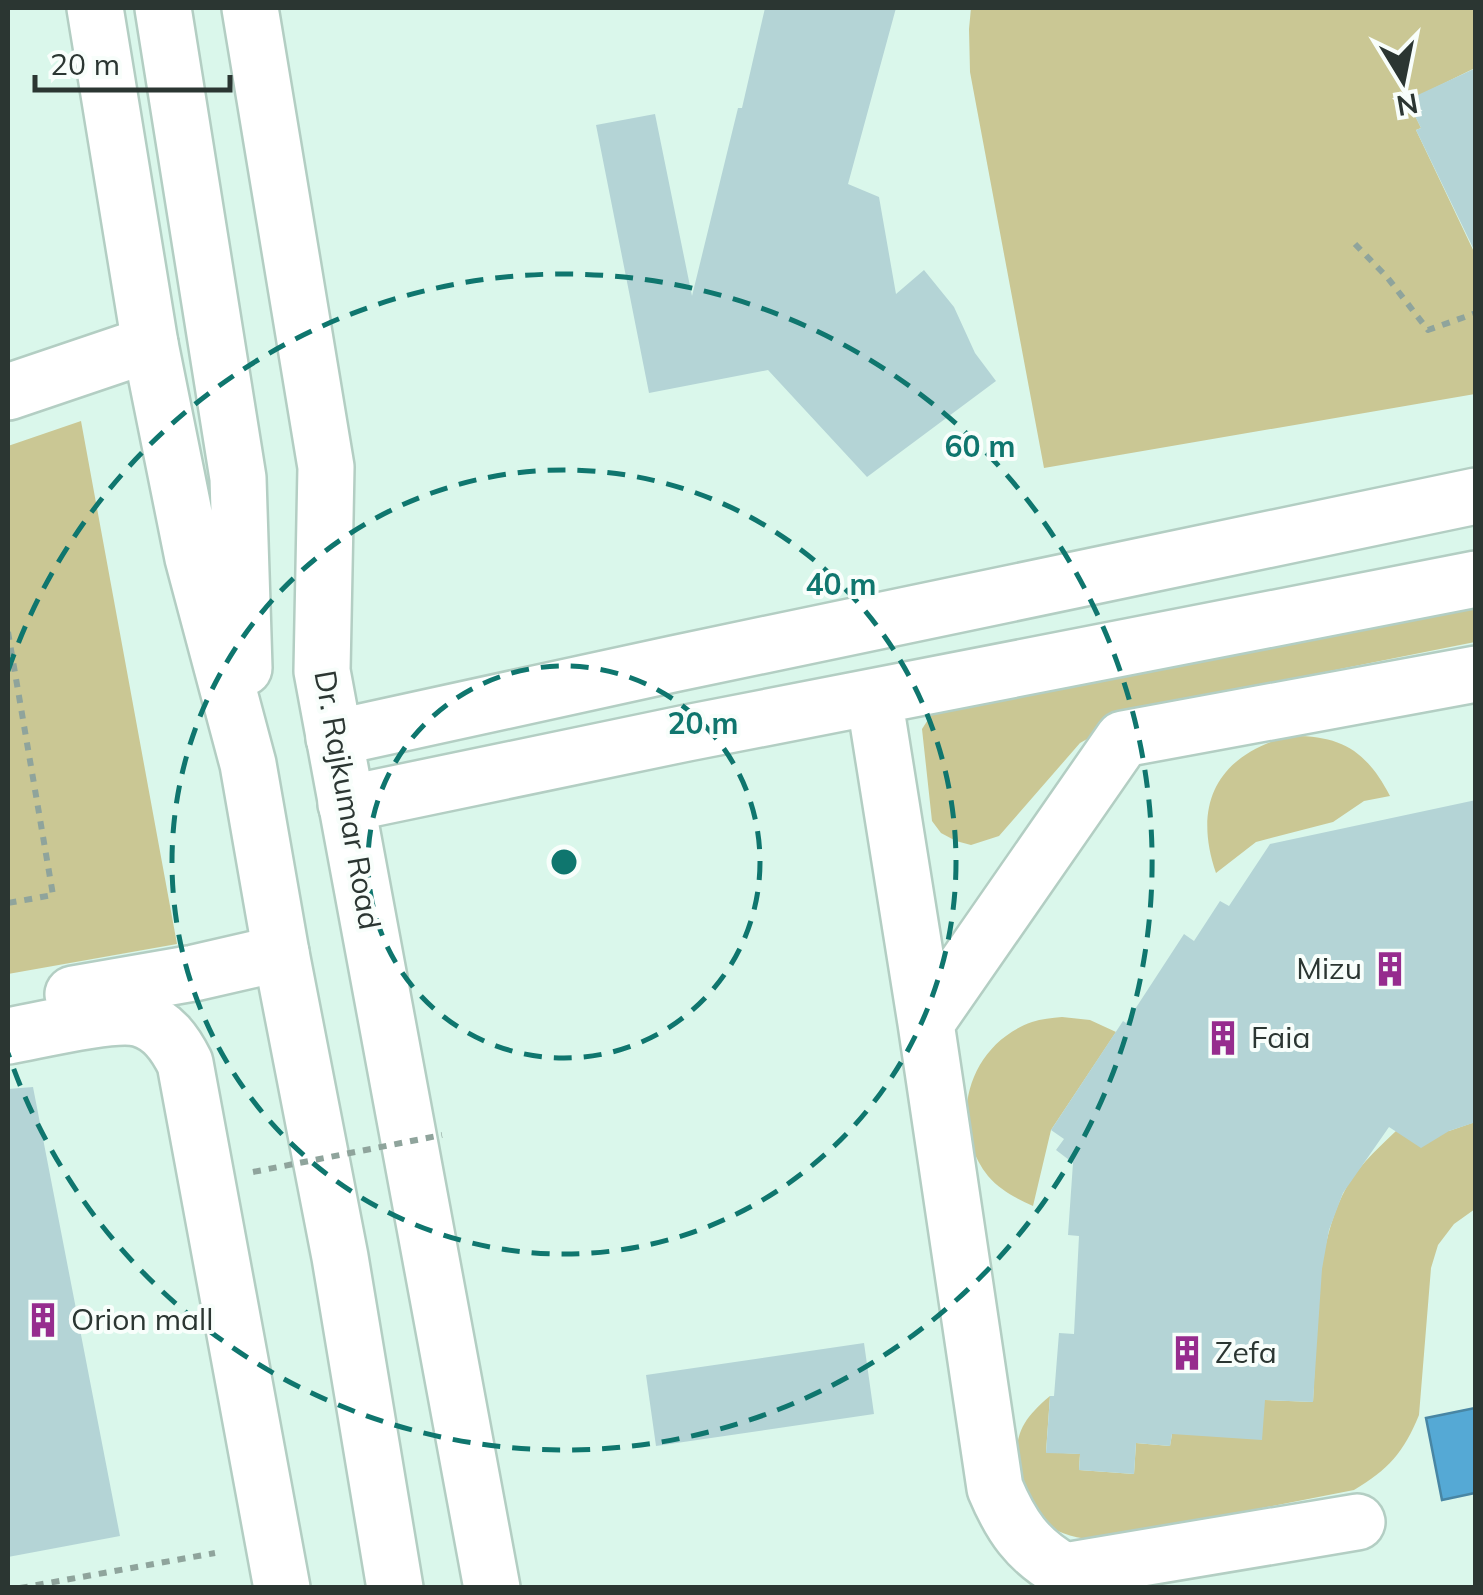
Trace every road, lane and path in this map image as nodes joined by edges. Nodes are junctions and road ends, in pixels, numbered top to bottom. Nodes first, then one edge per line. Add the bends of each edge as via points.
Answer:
1 (95, 8) edge
2 (163, 8) edge
3 (250, 8) edge
4 (1355, 244) dead end
5 (1476, 313) edge
6 (150, 344) junction
7 (8, 392) edge
8 (1476, 496) edge
9 (1476, 579) edge
10 (8, 632) edge
11 (673, 664) junction
12 (1476, 674) edge
13 (874, 696) junction
14 (687, 733) junction
15 (334, 738) junction
16 (248, 764) junction
17 (346, 804) junction
18 (8, 903) edge
19 (281, 953) junction
20 (8, 1006) edge
21 (926, 1023) junction
22 (8, 1036) edge
23 (442, 1135) dead end
24 (252, 1172) dead end
25 (1357, 1522) dead end
26 (278, 1565) edge
27 (20, 1588) edge
28 (395, 1588) edge
29 (492, 1588) edge

1 - 6 street
2 - 16 street via 238,478
3 - 15 street, Dr. Rajkumar Road via 326,467 322,670
4 - 5 path via 1428,330
6 - 7 street
6 - 16 street via 193,558
8 - 11 street
9 - 13 street
10 - 18 path via 52,896
11 - 14 street via 702,688 704,704
11 - 15 street
12 - 21 street via 1124,738
13 - 14 street
13 - 21 street
14 - 17 street
15 - 17 street, Dr. Rajkumar Road
16 - 19 street
17 - 29 street, Dr. Rajkumar Road
19 - 20 street
19 - 28 street
21 - 25 street via 995,1488 1029,1546 1064,1571
22 - 26 street via 115,1016 140,1019 176,1044 185,1063
23 - 24 path, bridge
26 - 27 path

